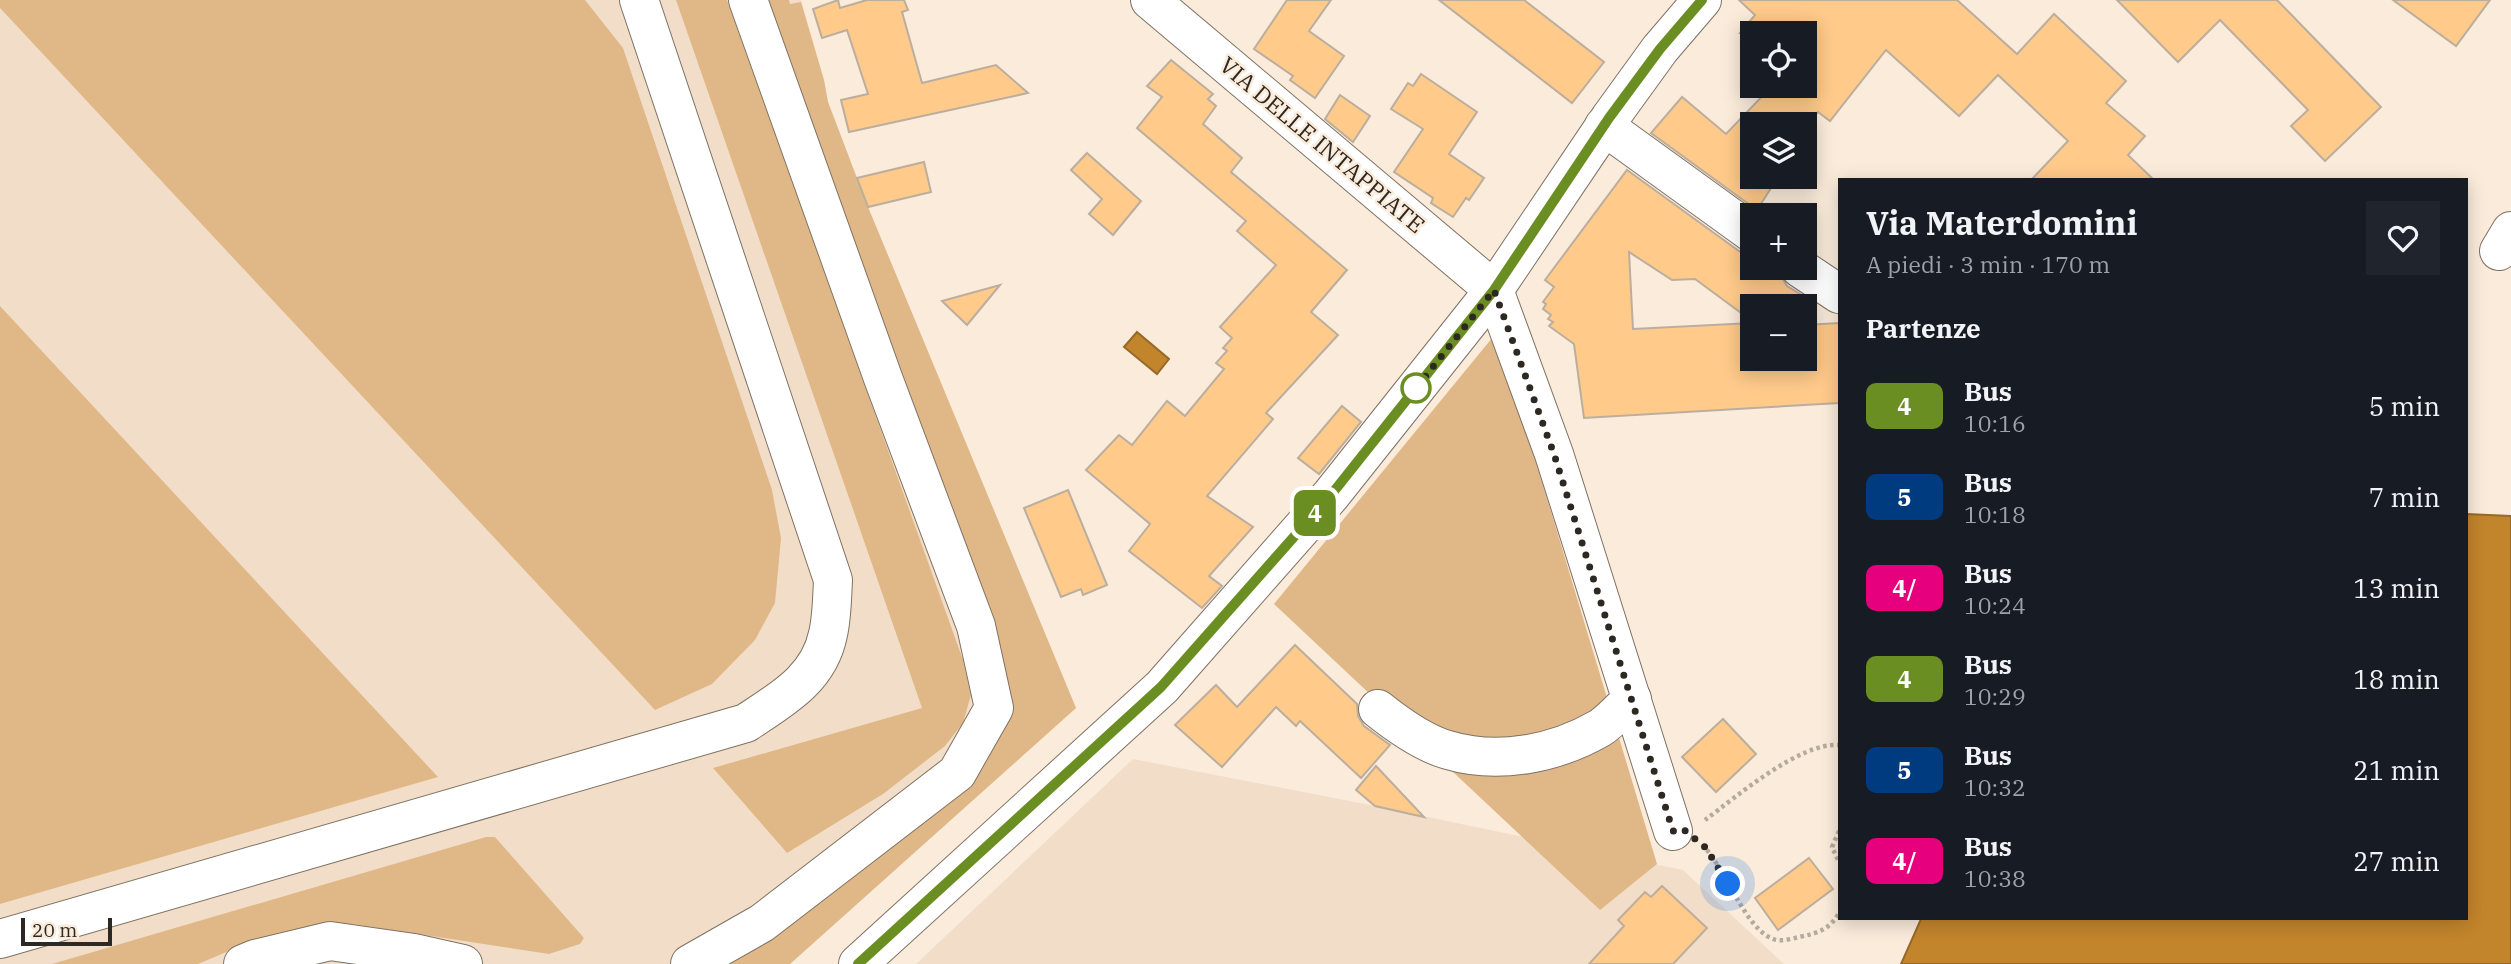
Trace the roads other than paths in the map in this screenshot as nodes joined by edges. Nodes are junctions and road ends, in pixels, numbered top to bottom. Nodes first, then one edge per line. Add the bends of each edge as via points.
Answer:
1 (639, 0) edge
2 (748, 0) edge
3 (1150, 0) edge
4 (1702, 0) edge
5 (1604, 126) junction
6 (1740, 224) edge
7 (1817, 279) edge
8 (1494, 290) junction
9 (1838, 293) edge
10 (1632, 699) junction
11 (1378, 709) dead end
12 (1678, 830) road end
13 (0, 939) edge
14 (243, 964) edge
15 (463, 964) edge
16 (690, 964) edge
17 (858, 964) edge

1 - 13 street via 834,580 828,634 819,662 797,689 746,723
2 - 16 street via 976,626 994,708 957,773 762,923
3 - 8 street, VIA DELLE INTAPPIATE
4 - 5 street
5 - 6 street
5 - 8 street
7 - 9 street
8 - 10 street via 1554,454
8 - 17 street via 1331,495 1161,687
10 - 11 street via 1601,727 1555,748 1519,756 1447,750 1398,725
10 - 12 street
14 - 15 street via 330,941

